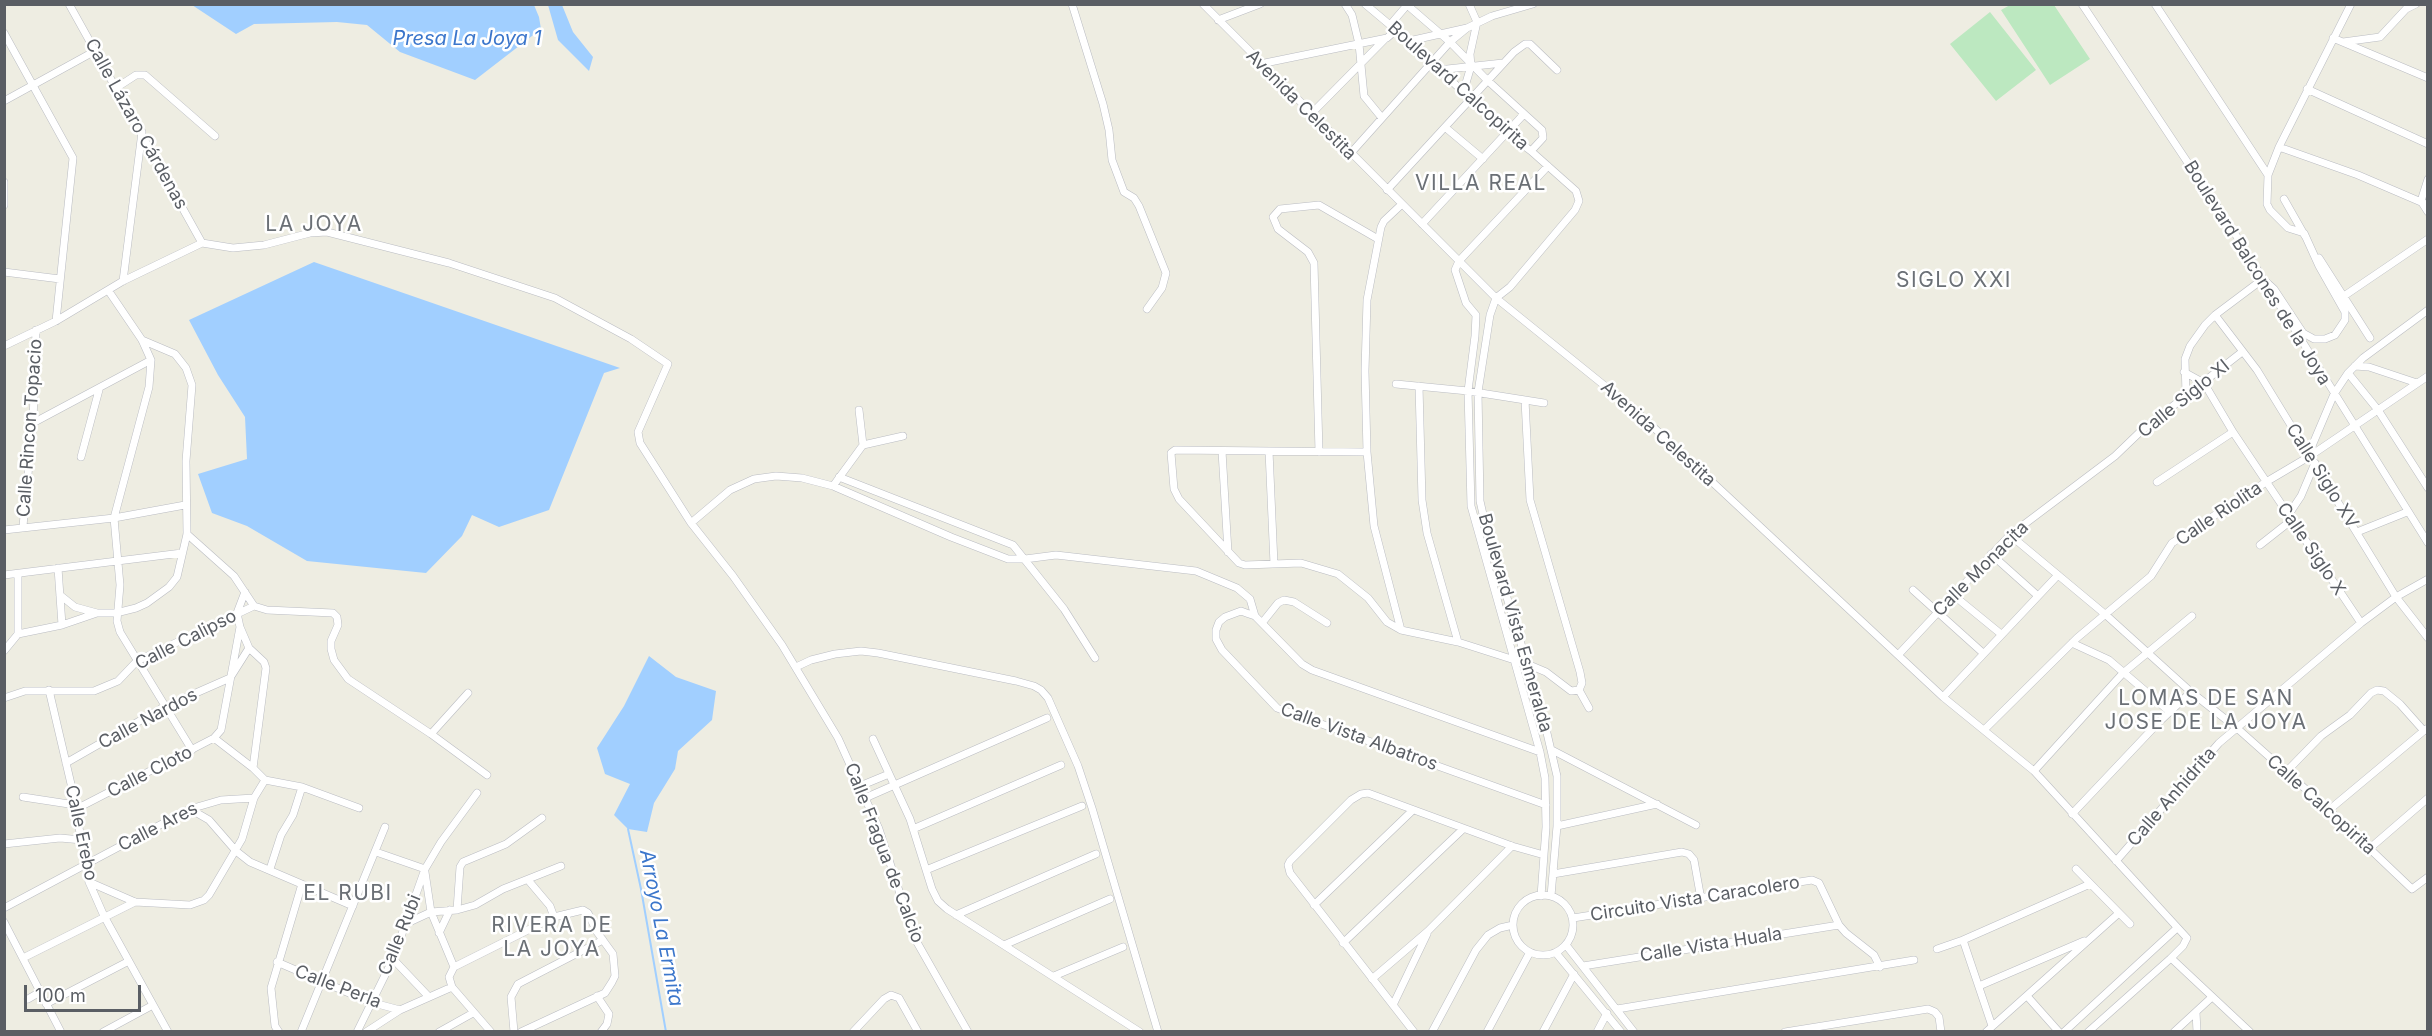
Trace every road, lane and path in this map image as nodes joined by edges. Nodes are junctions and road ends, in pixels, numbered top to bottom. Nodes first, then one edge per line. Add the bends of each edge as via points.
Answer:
1 (69, 4) edge
2 (1072, 4) edge
3 (1203, 4) edge
4 (1245, 4) edge
5 (1260, 4) edge
6 (1345, 4) edge
7 (1365, 4) edge
8 (1469, 4) edge
9 (1533, 4) edge
10 (2082, 4) edge
11 (2155, 4) edge
12 (2351, 4) edge
13 (2396, 4) edge
14 (2416, 4) edge
15 (1407, 5) edge
16 (2406, 9) junction
17 (1237, 13) junction
18 (1218, 20) junction
19 (1477, 22) junction
20 (1393, 28) junction
21 (1467, 28) junction
22 (4, 33) edge
23 (1439, 33) junction
24 (1387, 38) junction
25 (2333, 38) junction
26 (1409, 41) junction
27 (1450, 42) junction
28 (2343, 42) junction
29 (1359, 44) junction
30 (95, 51) junction
31 (1361, 62) junction
32 (1503, 63) junction
33 (1260, 64) junction
34 (1431, 64) junction
35 (1471, 66) junction
36 (1438, 70) junction
37 (1557, 70) dead end
38 (2427, 78) edge
39 (1487, 80) junction
40 (33, 84) junction
41 (116, 88) junction
42 (2307, 89) junction
43 (1463, 93) junction
44 (1469, 99) junction
45 (4, 100) edge
46 (1311, 114) junction
47 (1524, 114) junction
48 (1382, 118) junction
49 (1446, 128) junction
50 (142, 132) junction
51 (1507, 133) junction
52 (215, 136) dead end
53 (2427, 144) edge
54 (2279, 147) junction
55 (1531, 151) junction
56 (1350, 154) junction
57 (1484, 159) junction
58 (1548, 166) junction
59 (2268, 175) junction
60 (2427, 179) edge
61 (4, 182) edge
62 (1387, 190) junction
63 (2284, 199) dead end
64 (2424, 203) edge
65 (1401, 204) junction
66 (4, 205) edge
67 (2427, 212) edge
68 (1422, 224) junction
69 (2304, 234) junction
70 (1378, 239) junction
71 (2427, 239) edge
72 (202, 243) junction
73 (1459, 261) junction
74 (4, 272) edge
75 (60, 279) junction
76 (2263, 279) junction
77 (123, 280) junction
78 (108, 290) junction
79 (2344, 296) junction
80 (1496, 298) junction
81 (1147, 309) dead end
82 (2427, 310) edge
83 (1476, 315) junction
84 (1490, 315) junction
85 (2215, 315) junction
86 (56, 321) junction
87 (36, 330) junction
88 (2370, 338) dead end
89 (142, 340) junction
90 (4, 346) edge
91 (2242, 352) junction
92 (151, 360) junction
93 (2355, 366) junction
94 (2184, 372) junction
95 (2348, 373) junction
96 (2427, 376) edge
97 (2204, 383) junction
98 (1396, 384) dead end
99 (2417, 384) junction
100 (1419, 386) junction
101 (99, 390) junction
102 (1468, 391) junction
103 (1478, 392) junction
104 (2334, 394) junction
105 (2186, 395) junction
106 (1525, 400) junction
107 (1544, 403) dead end
108 (859, 410) dead end
109 (2378, 410) junction
110 (33, 423) junction
111 (2355, 427) junction
112 (2233, 432) junction
113 (903, 436) dead end
114 (863, 446) junction
115 (2127, 446) joint
116 (1222, 450) junction
117 (1269, 451) junction
118 (1319, 452) junction
119 (1367, 452) junction
120 (81, 457) dead end
121 (2311, 457) junction
122 (839, 477) junction
123 (2157, 482) dead end
124 (2266, 482) junction
125 (833, 486) junction
126 (2427, 488) edge
127 (185, 505) junction
128 (2407, 512) junction
129 (2291, 517) junction
130 (114, 518) junction
131 (691, 523) junction
132 (23, 526) junction
133 (4, 530) edge
134 (2357, 532) junction
135 (187, 534) junction
136 (2010, 535) junction
137 (2427, 543) edge
138 (2260, 545) dead end
139 (1228, 552) junction
140 (182, 553) junction
141 (1991, 554) junction
142 (1025, 559) junction
143 (117, 561) junction
144 (1274, 564) junction
145 (58, 568) junction
146 (18, 574) junction
147 (4, 575) edge
148 (2058, 575) junction
149 (2427, 579) edge
150 (1913, 590) dead end
151 (245, 592) junction
152 (1952, 594) junction
153 (60, 595) junction
154 (2038, 596) junction
155 (2396, 597) junction
156 (254, 606) junction
157 (1938, 610) junction
158 (97, 613) junction
159 (116, 613) junction
160 (237, 613) junction
161 (2106, 615) junction
162 (1255, 616) junction
163 (2192, 616) dead end
164 (1262, 623) junction
165 (1327, 623) dead end
166 (2361, 623) junction
167 (62, 625) junction
168 (240, 627) junction
169 (1401, 630) junction
170 (18, 634) junction
171 (2001, 634) junction
172 (2427, 638) edge
173 (1458, 642) junction
174 (2072, 643) junction
175 (249, 648) junction
176 (4, 651) edge
177 (1983, 652) junction
178 (2147, 652) junction
179 (1899, 654) junction
180 (1095, 658) dead end
181 (1513, 658) junction
182 (137, 661) junction
183 (1527, 664) junction
184 (796, 667) junction
185 (2123, 674) junction
186 (230, 678) junction
187 (49, 690) junction
188 (1579, 690) junction
189 (2191, 692) junction
190 (468, 693) dead end
191 (1943, 697) junction
192 (4, 698) edge
193 (164, 707) junction
194 (1589, 708) dead end
195 (2170, 712) junction
196 (1047, 718) dead end
197 (2238, 729) junction
198 (2426, 729) edge
199 (1984, 730) junction
200 (431, 734) junction
201 (214, 738) junction
202 (873, 739) dead end
203 (192, 750) junction
204 (1552, 750) junction
205 (1540, 752) junction
206 (66, 763) junction
207 (1061, 765) dead end
208 (253, 768) junction
209 (2034, 771) junction
210 (2286, 772) junction
211 (889, 774) junction
212 (487, 775) dead end
213 (265, 780) junction
214 (895, 784) junction
215 (860, 786) junction
216 (302, 787) junction
217 (477, 793) dead end
218 (23, 796) dead end
219 (254, 798) junction
220 (865, 798) junction
221 (2427, 798) edge
222 (1657, 804) junction
223 (1546, 805) junction
224 (76, 806) junction
225 (1082, 806) dead end
226 (359, 808) dead end
227 (190, 809) junction
228 (1413, 810) junction
229 (2329, 810) junction
230 (2072, 814) junction
231 (542, 818) dead end
232 (1696, 825) dead end
233 (1557, 826) junction
234 (385, 827) dead end
235 (913, 829) junction
236 (1463, 829) junction
237 (82, 840) junction
238 (4, 844) edge
239 (1512, 846) junction
240 (2369, 849) junction
241 (236, 850) junction
242 (376, 852) junction
243 (1096, 854) dead end
244 (1544, 855) junction
245 (2116, 861) junction
246 (86, 864) junction
247 (561, 866) dead end
248 (270, 869) junction
249 (425, 869) junction
250 (2076, 869) dead end
251 (926, 870) junction
252 (1553, 874) junction
253 (2427, 877) edge
254 (528, 880) junction
255 (89, 882) junction
256 (302, 884) junction
257 (2090, 884) junction
258 (1541, 896) junction
259 (1551, 896) junction
260 (1110, 899) dead end
261 (1701, 899) junction
262 (135, 902) junction
263 (1314, 905) junction
264 (353, 906) junction
265 (4, 908) edge
266 (453, 910) junction
267 (431, 912) junction
268 (2119, 913) junction
269 (956, 915) junction
270 (104, 916) junction
271 (554, 917) junction
272 (1573, 918) junction
273 (4, 922) edge
274 (405, 924) junction
275 (2130, 924) dead end
276 (1513, 925) junction
277 (1839, 925) junction
278 (2178, 928) junction
279 (1428, 931) junction
280 (439, 933) junction
281 (2088, 939) junction
282 (603, 940) junction
283 (1963, 940) junction
284 (1343, 943) junction
285 (1004, 945) junction
286 (1566, 945) junction
287 (1123, 947) dead end
288 (1937, 949) dead end
289 (1530, 952) junction
290 (1556, 953) junction
291 (22, 958) junction
292 (2171, 958) junction
293 (393, 959) junction
294 (1914, 960) dead end
295 (129, 961) junction
296 (278, 962) junction
297 (1583, 966) junction
298 (1880, 966) junction
299 (454, 967) junction
300 (1574, 974) junction
301 (1054, 976) junction
302 (1372, 979) junction
303 (322, 983) junction
304 (1979, 986) junction
305 (452, 987) junction
306 (40, 992) junction
307 (597, 996) junction
308 (2027, 996) junction
309 (429, 997) junction
310 (2212, 997) junction
311 (28, 999) dead end
312 (370, 1002) junction
313 (46, 1004) junction
314 (153, 1005) junction
315 (1393, 1005) junction
316 (1617, 1009) junction
317 (400, 1010) junction
318 (2196, 1012) junction
319 (473, 1013) junction
320 (1607, 1013) junction
321 (1989, 1029) edge
322 (2247, 1030) edge
323 (61, 1032) edge
324 (103, 1032) edge
325 (168, 1032) edge
326 (279, 1032) edge
327 (301, 1032) edge
328 (357, 1032) edge
329 (366, 1032) edge
330 (439, 1032) edge
331 (491, 1032) edge
332 (514, 1032) edge
333 (521, 1032) edge
334 (600, 1032) edge
335 (853, 1032) edge
336 (918, 1032) edge
337 (968, 1032) edge
338 (1140, 1032) edge
339 (1158, 1032) edge
340 (1414, 1032) edge
341 (1432, 1032) edge
342 (1487, 1032) edge
343 (1543, 1032) edge
344 (1597, 1032) edge
345 (1621, 1032) edge
346 (1634, 1032) edge
347 (1785, 1032) edge
348 (1941, 1032) edge
349 (2059, 1032) edge
350 (2064, 1032) edge
351 (2088, 1032) edge
352 (2174, 1032) edge
353 (2197, 1032) edge

1 - 30 street, Calle Lázaro Cárdenas
2 - 81 street via 1103,104 1112,160 1124,192 1139,206 1166,273 1162,288
3 - 18 street, Avenida Celestita
4 - 17 street
5 - 17 street
6 - 29 street
7 - 20 street, Boulevard Calcopirita
8 - 19 street
9 - 19 street
10 - 76 street, Boulevard Balcones de la Joya
11 - 59 street
12 - 25 street
13 - 16 street
14 - 16 street
15 - 20 street
15 - 23 street, Boulevard Calcopirita
16 - 28 street via 2380,37
17 - 18 street
18 - 33 street, Avenida Celestita
19 - 21 street
19 - 35 street
20 - 24 street
20 - 26 street, Boulevard Calcopirita
21 - 23 street
21 - 27 street
22 - 40 street
23 - 26 street
23 - 27 street, Boulevard Calcopirita
24 - 29 street
24 - 31 street
25 - 28 street
25 - 42 street
26 - 34 street, Boulevard Calcopirita
27 - 34 street
27 - 35 street, Boulevard Calcopirita
28 - 38 street
29 - 31 street
29 - 33 street
30 - 40 street
30 - 41 street, Calle Lázaro Cárdenas
31 - 46 street
31 - 48 street via 1364,96
32 - 35 street
32 - 37 street via 1530,44
32 - 39 street
33 - 46 street, Avenida Celestita
34 - 36 street, Boulevard Calcopirita
34 - 48 street
35 - 36 street
35 - 39 street, Boulevard Calcopirita
35 - 43 street
36 - 43 street, Boulevard Calcopirita
39 - 44 street
39 - 47 street, Boulevard Calcopirita
40 - 45 street
40 - 75 street via 73,158
41 - 50 street, Calle Lázaro Cárdenas
41 - 52 street via 136,75 145,75
42 - 53 street
42 - 54 street
43 - 44 street, Boulevard Calcopirita
44 - 49 street
44 - 51 street, Boulevard Calcopirita
46 - 56 street, Avenida Celestita
47 - 51 street
47 - 55 street, Boulevard Calcopirita via 1542,130 1543,138
48 - 56 street
49 - 57 street
49 - 62 street
50 - 72 street, Calle Lázaro Cárdenas
50 - 77 street
51 - 55 street, Boulevard Calcopirita
51 - 57 street
54 - 59 street
54 - 64 street
55 - 58 street, Boulevard Calcopirita
56 - 62 street, Avenida Celestita
57 - 68 street
58 - 73 street
58 - 80 street, Boulevard Calcopirita via 1576,191 1579,201 1510,287
59 - 69 street via 2270,210 2288,228
60 - 64 street
61 - 66 street
62 - 65 street, Avenida Celestita
63 - 69 street
64 - 67 street
65 - 68 street, Avenida Celestita
65 - 70 street via 1384,221
68 - 73 street, Avenida Celestita
69 - 76 street via 2345,312 2342,329 2325,339 2303,333
69 - 79 street
70 - 118 street via 1319,205 1280,209 1273,217 1278,228 1308,252 1314,263
70 - 119 street via 1367,300
71 - 79 street
72 - 77 street
72 - 131 street, Calle Fragua de Calcio via 233,248 327,232 449,263 555,298 631,339 668,364 638,438
73 - 80 street, Avenida Celestita
73 - 83 street via 1456,278 1466,303
74 - 75 street
75 - 86 street
76 - 85 street
76 - 104 street, Boulevard Balcones de la Joya
77 - 78 street
78 - 86 street
78 - 89 street
79 - 88 street
80 - 84 street, Boulevard Vista Esmeralda
80 - 179 street, Avenida Celestita via 1636,411
82 - 93 street
83 - 84 street
83 - 102 street, Boulevard Vista Esmeralda
84 - 103 street, Boulevard Vista Esmeralda
85 - 91 street, Calle Siglo XV
85 - 94 street via 2190,346
86 - 87 street
87 - 90 street
87 - 110 street, Calle Rincon Topacio
89 - 92 street
89 - 127 street via 175,354 192,385
91 - 97 street, Calle Siglo XI
91 - 121 street, Calle Siglo XV
92 - 101 street
92 - 130 street via 149,387
93 - 95 street
93 - 99 street
94 - 97 street
94 - 105 street
95 - 104 street
95 - 109 street, Boulevard Balcones de la Joya
96 - 99 street, Calle Riolita
97 - 105 street, Calle Siglo XI
97 - 112 street, Calle Siglo X
98 - 100 street
99 - 109 street, Calle Riolita
100 - 102 street
100 - 173 street via 1423,511
101 - 110 street
101 - 120 street
102 - 103 street
102 - 181 street, Boulevard Vista Esmeralda via 1471,506
103 - 106 street
103 - 183 street, Boulevard Vista Esmeralda via 1480,501
104 - 111 street, Boulevard Balcones de la Joya
104 - 121 street
105 - 115 street, Calle Siglo XI
106 - 107 street
106 - 188 street via 1530,500 1580,672
108 - 114 street
109 - 111 street, Calle Riolita
109 - 126 street, Boulevard Balcones de la Joya
110 - 132 street, Calle Rincon Topacio
111 - 121 street, Calle Riolita
111 - 128 street, Boulevard Balcones de la Joya
112 - 123 street
112 - 124 street, Calle Siglo X
113 - 114 street
114 - 122 street
115 - 136 street, Calle Monacita
116 - 117 street
116 - 139 street
116 - 139 street via 1172,453 1176,494
117 - 118 street
117 - 144 street
118 - 119 street
119 - 169 street via 1378,549
121 - 124 street, Calle Riolita
121 - 129 street
121 - 134 street, Calle Siglo XV
122 - 125 street
122 - 142 street via 1013,545
124 - 129 street, Calle Siglo X
124 - 161 street, Calle Riolita via 2172,543 2151,576
125 - 131 street via 802,478 754,479 730,490
125 - 142 street via 998,555
127 - 130 street
127 - 135 street
128 - 134 street
128 - 137 street, Boulevard Balcones de la Joya
129 - 138 street
129 - 166 street, Calle Siglo X
130 - 132 street
130 - 143 street
131 - 184 street, Calle Fragua de Calcio
132 - 133 street
134 - 155 street, Calle Siglo XV
135 - 140 street
135 - 151 street via 234,576
136 - 141 street, Calle Monacita
136 - 148 street, Calle Calcopirita
139 - 144 street via 1245,565
140 - 143 street
140 - 159 street via 174,583 147,603
141 - 152 street, Calle Monacita
141 - 154 street
142 - 162 street via 1056,555 1197,571 1238,588 1250,599
142 - 180 street
143 - 145 street
143 - 159 street via 120,592
144 - 169 street via 1301,563 1338,573
145 - 146 street
145 - 153 street
146 - 147 street
146 - 170 street
148 - 154 street
148 - 161 street, Calle Calcopirita
149 - 155 street, Calle Anhidrita
150 - 157 street
151 - 156 street
151 - 160 street
152 - 157 street, Calle Monacita
152 - 171 street
153 - 158 street via 75,607
153 - 167 street
154 - 171 street
155 - 166 street, Calle Anhidrita
155 - 172 street, Calle Siglo XV
156 - 160 street, Calle Calipso
156 - 200 street, Calle Calipso via 333,613 338,625 331,649 348,679
157 - 177 street
157 - 179 street, Calle Monacita
158 - 159 street
158 - 167 street
159 - 182 street via 120,632
160 - 168 street
160 - 182 street, Calle Calipso
161 - 174 street, Calle Riolita
161 - 178 street, Calle Calcopirita
162 - 164 street
162 - 223 street, Calle Vista Albatros via 1240,611 1225,616 1219,622 1216,639 1221,650 1276,708
163 - 178 street
164 - 165 street via 1284,600
164 - 205 street via 1312,670
166 - 197 street, Calle Anhidrita
167 - 170 street
168 - 175 street
168 - 186 street
169 - 173 street
170 - 176 street
171 - 177 street
173 - 181 street
174 - 185 street via 2109,660
174 - 199 street, Calle Riolita
175 - 186 street
175 - 208 street via 264,662 267,675
177 - 191 street
178 - 185 street
178 - 189 street, Calle Calcopirita
179 - 191 street, Avenida Celestita
181 - 183 street
181 - 205 street, Boulevard Vista Esmeralda
182 - 187 street, Calle Calipso via 118,681 94,691
182 - 193 street
183 - 188 street via 1571,690
183 - 204 street, Boulevard Vista Esmeralda
184 - 215 street, Calle Fragua de Calcio via 838,738
184 - 339 street via 836,654 870,652 1016,681 1041,690 1061,727 1092,808
185 - 195 street
185 - 209 street
186 - 193 street, Calle Nardos
186 - 201 street, Calle Cloto via 221,730
187 - 192 street, Calle Calipso via 25,691
187 - 206 street, Calle Erebo
188 - 194 street
189 - 195 street
189 - 197 street, Calle Calcopirita
190 - 200 street
191 - 199 street, Avenida Celestita
193 - 203 street
193 - 206 street, Calle Nardos
195 - 230 street
196 - 214 street
197 - 210 street, Calle Calcopirita
197 - 245 street, Calle Anhidrita via 2220,743
198 - 210 street via 2384,691 2371,693
198 - 229 street
199 - 209 street, Avenida Celestita
200 - 212 street
201 - 203 street, Calle Cloto
201 - 208 street
202 - 211 street
203 - 224 street, Calle Cloto via 90,803
204 - 222 street
204 - 233 street, Boulevard Vista Esmeralda via 1557,776
205 - 223 street, Boulevard Vista Esmeralda
206 - 224 street, Calle Erebo
207 - 235 street
208 - 213 street
209 - 230 street, Avenida Celestita
210 - 229 street, Calle Calcopirita
211 - 214 street
211 - 215 street
213 - 216 street
213 - 219 street
214 - 220 street
214 - 235 street
215 - 220 street, Calle Fragua de Calcio
216 - 226 street
216 - 248 street
217 - 249 street, Calle Rubi
218 - 224 street
219 - 227 street, Calle Ares via 221,800
219 - 241 street
220 - 337 street, Calle Fragua de Calcio via 914,937
221 - 240 street
222 - 232 street
222 - 233 street
223 - 244 street, Boulevard Vista Esmeralda
224 - 237 street, Calle Erebo
225 - 251 street
227 - 241 street via 209,820
227 - 246 street, Calle Ares
228 - 236 street
228 - 263 street
228 - 263 street via 1368,793 1351,800 1288,865
229 - 240 street, Calle Calcopirita
230 - 245 street, Avenida Celestita
231 - 266 street via 506,844 463,862
233 - 252 street, Boulevard Vista Esmeralda
234 - 242 street
235 - 251 street
236 - 239 street
236 - 284 street
237 - 238 street via 60,838
237 - 246 street, Calle Erebo
239 - 244 street
239 - 279 street
240 - 253 street, Calle Calcopirita via 2412,889
241 - 248 street via 250,862
241 - 262 street via 204,900 190,904
242 - 249 street
242 - 264 street
243 - 269 street
244 - 258 street, Boulevard Vista Esmeralda
245 - 278 street, Avenida Celestita
246 - 255 street, Calle Erebo
246 - 265 street, Calle Ares
247 - 254 street
248 - 256 street
249 - 267 street
249 - 274 street, Calle Rubi
250 - 257 street
251 - 269 street via 938,901
252 - 259 street, Boulevard Vista Esmeralda
252 - 261 street via 1682,852 1694,860
254 - 266 street via 475,905
254 - 271 street via 550,906
255 - 262 street
255 - 270 street, Calle Erebo
256 - 264 street
256 - 296 street
257 - 268 street
257 - 283 street
258 - 259 street
258 - 276 street via 1524,903
259 - 272 street via 1568,907
260 - 285 street
261 - 272 street, Circuito Vista Caracolero
261 - 277 street, Circuito Vista Caracolero via 1812,880 1819,883
262 - 270 street
263 - 284 street
264 - 303 street
266 - 267 street
266 - 280 street
267 - 274 street
267 - 280 street
268 - 275 street
268 - 281 street
269 - 285 street
270 - 291 street
270 - 295 street, Calle Erebo
271 - 282 street via 583,910
271 - 299 street
272 - 286 street via 1573,932
273 - 291 street
274 - 293 street, Calle Rubi
276 - 289 street via 1518,941
276 - 341 street via 1488,935 1476,950
277 - 297 street, Calle Vista Huala
277 - 298 street, Circuito Vista Caracolero via 1874,955
278 - 292 street, Avenida Celestita via 2187,938
278 - 350 street
279 - 302 street
279 - 315 street
280 - 299 street
281 - 304 street
281 - 308 street
282 - 307 street via 611,950 615,976 605,993
282 - 332 street via 518,984 511,997
283 - 288 street
283 - 304 street
284 - 302 street
285 - 301 street
286 - 290 street
286 - 297 street
287 - 301 street
289 - 290 street
289 - 342 street
290 - 300 street
291 - 306 street
292 - 310 street
292 - 351 street
293 - 309 street
293 - 312 street, Calle Rubi
294 - 298 street
295 - 313 street
295 - 314 street, Calle Erebo
296 - 303 street, Calle Perla
296 - 326 street via 271,988
297 - 316 street
298 - 316 street
299 - 305 street via 450,976
300 - 320 street
300 - 343 street
301 - 338 street
302 - 315 street
303 - 312 street, Calle Perla
303 - 327 street
304 - 321 street
305 - 309 street
305 - 319 street
306 - 311 street
306 - 313 street
307 - 333 street
307 - 334 street via 609,1014
308 - 321 street
308 - 349 street
309 - 317 street
310 - 318 street
310 - 322 street
312 - 317 street, Calle Perla
312 - 328 street, Calle Rubi
313 - 323 street
314 - 324 street
314 - 325 street, Calle Erebo
315 - 340 street
316 - 346 street
317 - 329 street
318 - 352 street
318 - 353 street
319 - 330 street
319 - 331 street
320 - 344 street
320 - 345 street
335 - 336 street via 891,995 899,998
347 - 348 street via 1928,1009 1935,1012

